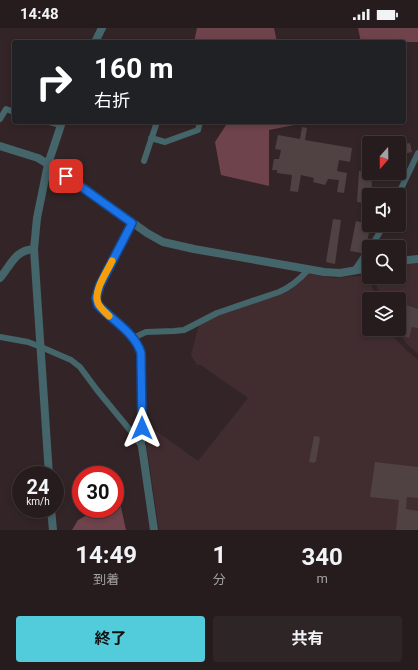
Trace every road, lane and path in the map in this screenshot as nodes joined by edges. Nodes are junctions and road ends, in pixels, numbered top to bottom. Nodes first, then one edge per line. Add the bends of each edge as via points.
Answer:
1 (102, 28) edge
2 (96, 40) edge
3 (12, 111) edge
4 (0, 119) edge
5 (61, 124) edge
6 (156, 124) edge
7 (200, 124) edge
8 (151, 138) junction
9 (0, 146) edge
10 (418, 153) edge
11 (144, 162) dead end
12 (48, 164) junction
13 (401, 188) edge
14 (132, 223) junction
15 (34, 249) junction
16 (418, 258) edge
17 (362, 260) edge
18 (406, 260) edge
19 (309, 269) junction
20 (362, 269) edge
21 (354, 271) junction
22 (0, 278) edge
23 (0, 337) edge
24 (133, 338) junction
25 (41, 346) junction
26 (142, 447) junction
27 (48, 466) edge
28 (52, 518) edge
29 (53, 530) edge
30 (154, 530) edge

1 - 2 street
3 - 4 street via 6,109
5 - 12 street
6 - 8 street
7 - 8 street via 198,130 165,142
8 - 11 street
9 - 12 street via 38,158
10 - 13 street
12 - 14 street
12 - 15 street via 37,218
14 - 19 street via 164,242 177,246
14 - 24 street via 100,285 96,298 98,305
15 - 22 street via 24,250 18,254
15 - 25 street
16 - 18 street
17 - 21 street
19 - 21 street via 340,273
19 - 24 street via 288,288 217,313 184,330 146,332
20 - 21 street
23 - 25 street
24 - 26 street via 141,353
25 - 26 street via 80,367
25 - 27 street
26 - 30 street
28 - 29 street

